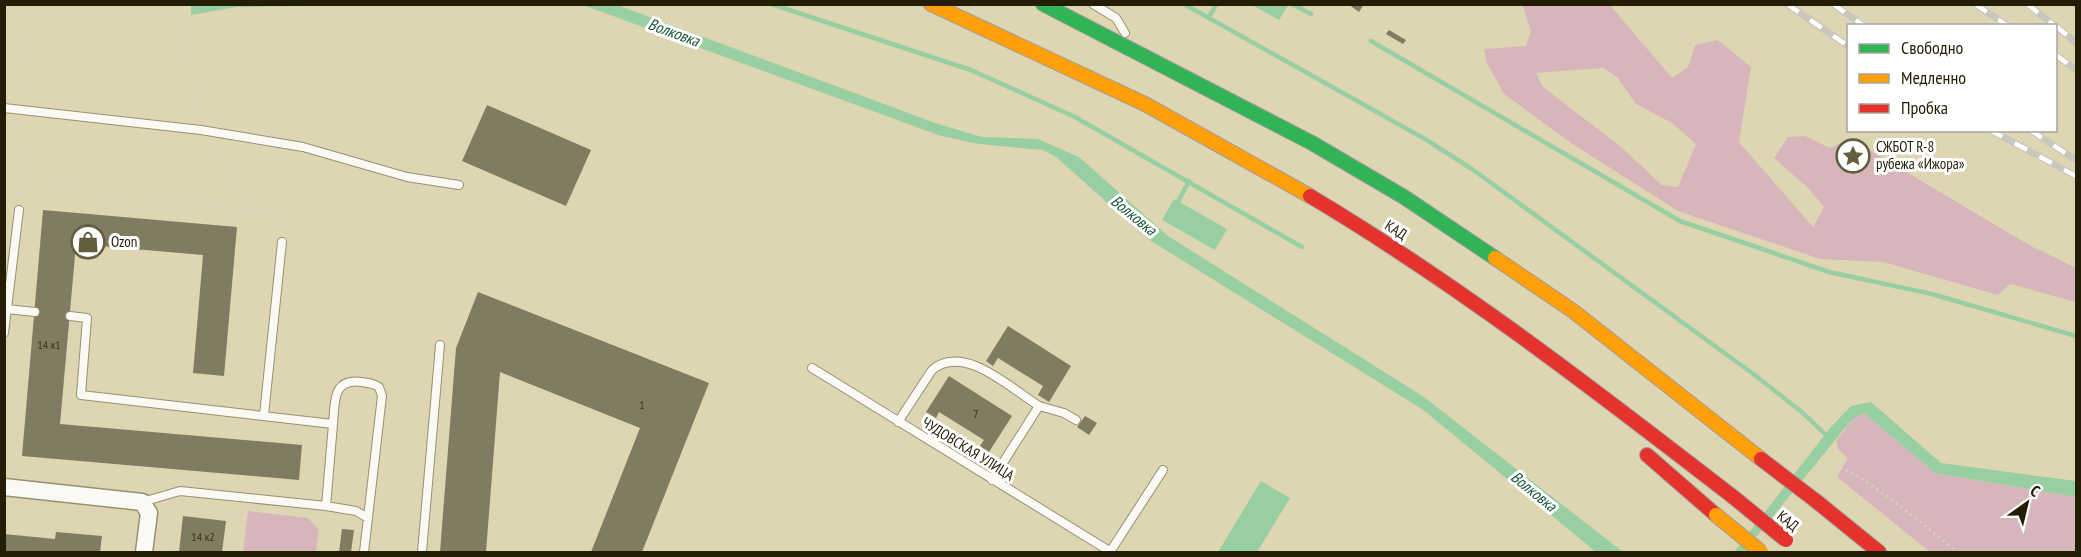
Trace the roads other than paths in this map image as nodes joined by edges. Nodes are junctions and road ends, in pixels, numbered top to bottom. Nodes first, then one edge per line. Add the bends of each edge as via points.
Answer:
1 (932, 4) edge
2 (1043, 4) edge
3 (1093, 4) edge
4 (1134, 49) junction
5 (4, 108) edge
6 (459, 185) dead end
7 (19, 210) road end
8 (282, 242) road end
9 (7, 309) junction
10 (34, 312) dead end
11 (70, 316) dead end
12 (4, 333) edge
13 (440, 345) dead end
14 (812, 368) dead end
15 (1595, 390) junction
16 (1039, 406) junction
17 (264, 415) junction
18 (1076, 420) dead end
19 (1612, 420) dead end
20 (898, 422) junction
21 (333, 424) junction
22 (1635, 446) dead end
23 (1163, 470) dead end
24 (992, 480) junction
25 (4, 487) edge
26 (142, 502) junction
27 (326, 506) junction
28 (368, 518) junction
29 (1790, 543) dead end
30 (144, 552) edge
31 (364, 552) edge
32 (422, 552) edge
33 (1111, 552) edge
34 (1761, 552) edge
35 (1879, 552) edge

1 - 15 highway, КАД via 1039,50 1275,175 1482,306
2 - 4 highway
3 - 4 lane via 1116,18
4 - 35 highway, bridge via 1312,143 1432,216 1573,311
5 - 6 lane via 201,130 303,147 407,177
7 - 9 lane
8 - 17 lane
9 - 10 lane
9 - 12 lane
11 - 17 lane via 87,318 81,395
13 - 32 lane
14 - 20 lane, ЧУДОВСКАЯ УЛИЦА
15 - 19 highway
15 - 29 highway, КАД, bridge
16 - 18 lane
16 - 20 lane via 973,364 949,360 932,370
16 - 24 lane
17 - 21 lane
20 - 24 lane, ЧУДОВСКАЯ УЛИЦА
21 - 27 lane
21 - 28 lane via 340,385 351,381 379,387 382,396
22 - 34 highway, bridge
23 - 33 lane
24 - 33 lane, ЧУДОВСКАЯ УЛИЦА
25 - 26 street
26 - 27 lane via 180,490
26 - 30 street via 149,513
27 - 28 lane via 356,511
28 - 31 lane

